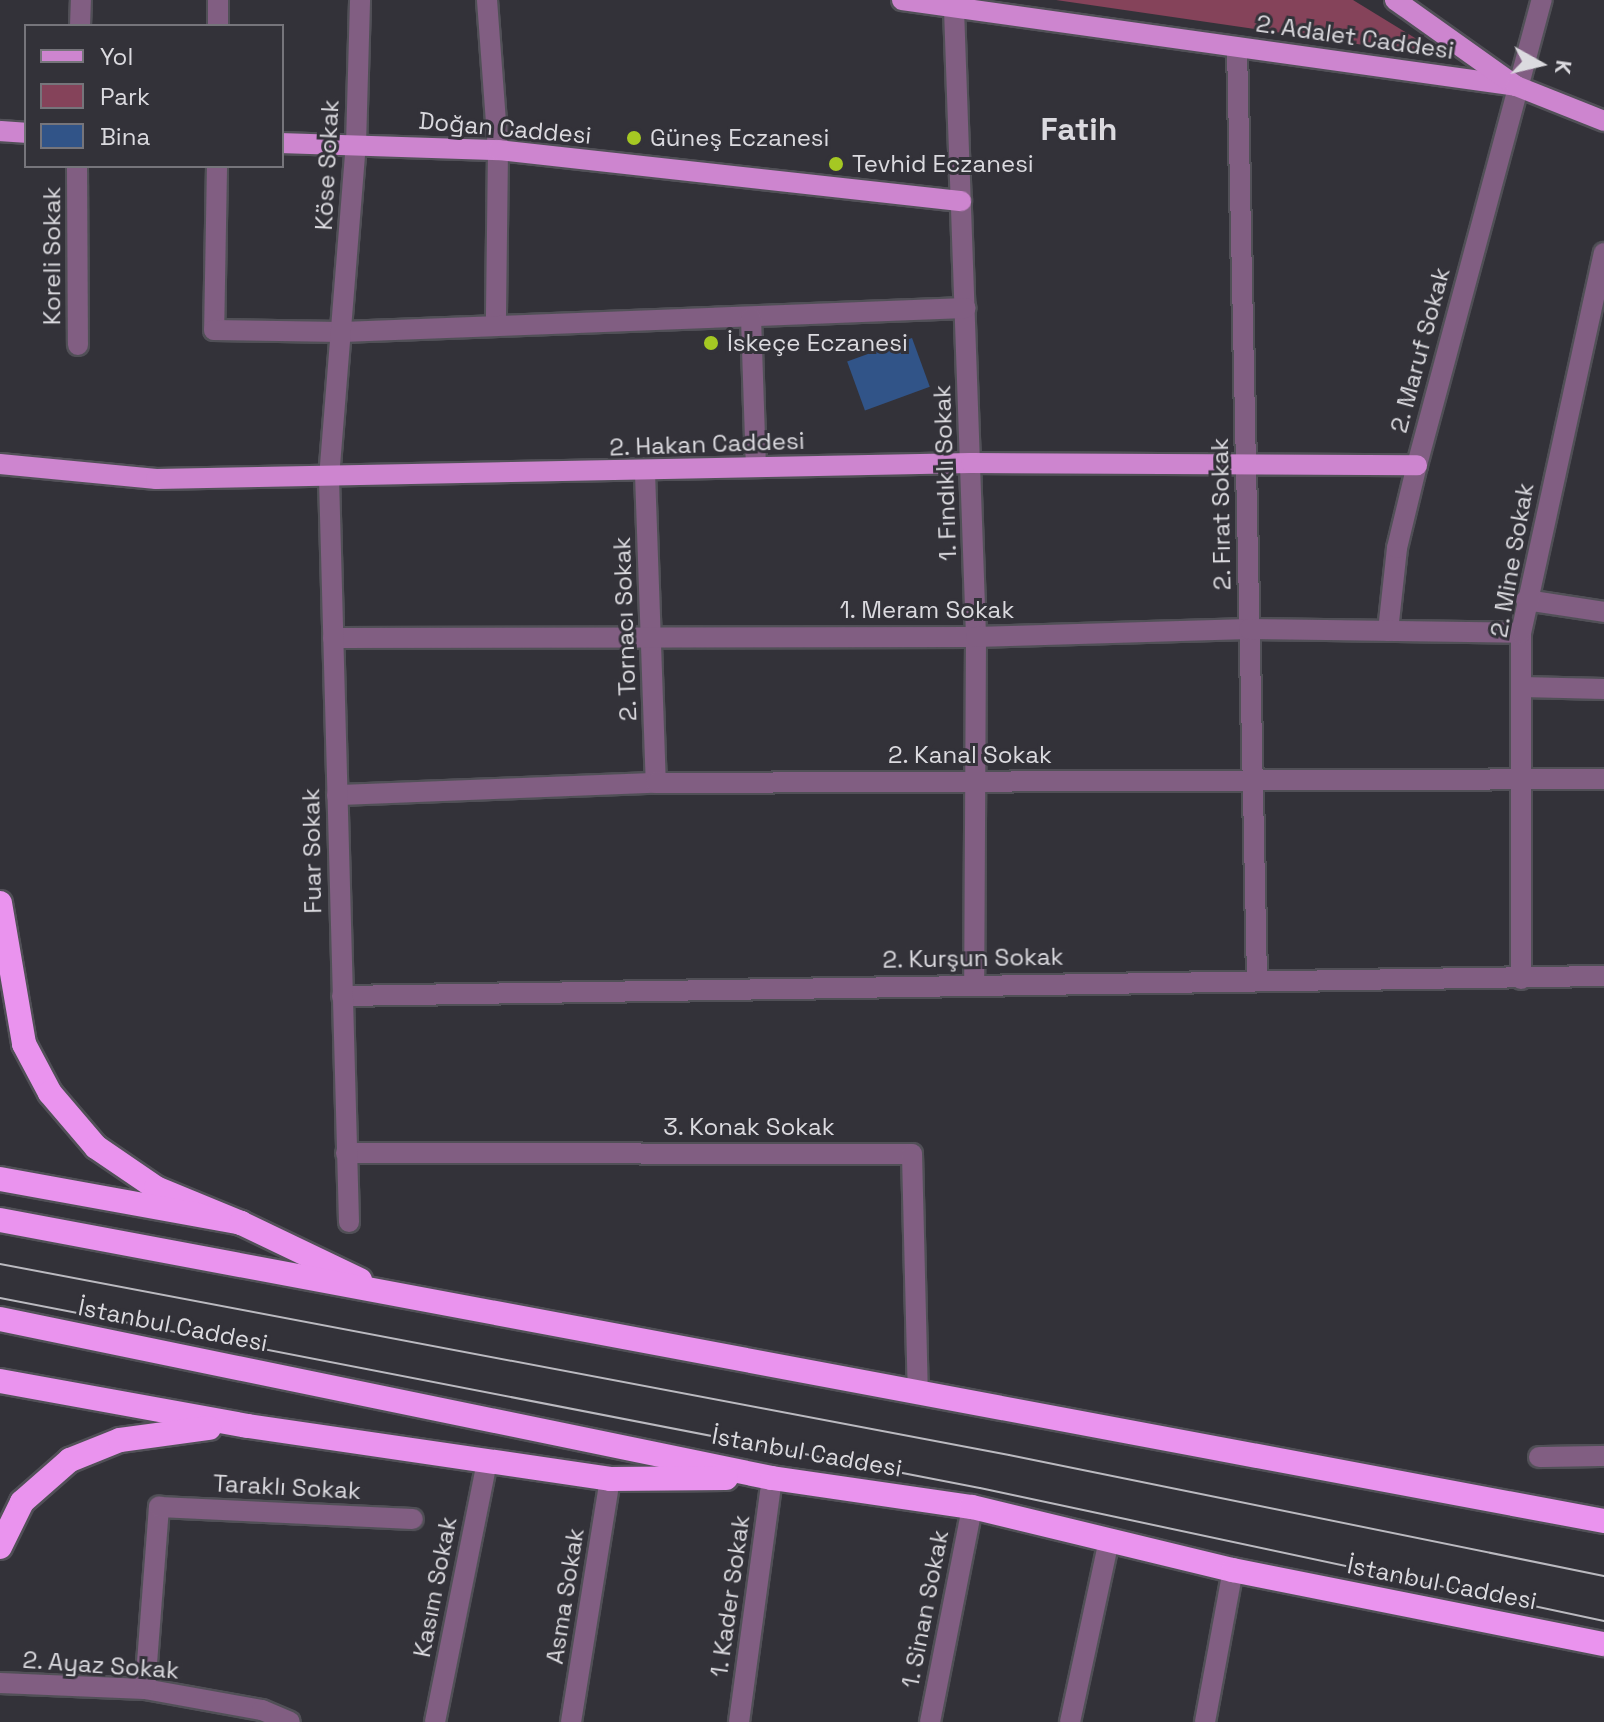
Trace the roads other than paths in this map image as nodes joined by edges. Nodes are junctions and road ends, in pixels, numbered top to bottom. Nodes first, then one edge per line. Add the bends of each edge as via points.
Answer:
1 (81, 0) edge
2 (218, 0) edge
3 (360, 0) edge
4 (487, 0) edge
5 (902, 0) edge
6 (1395, 0) edge
7 (1542, 0) edge
8 (954, 9) junction
9 (80, 24) edge
10 (218, 24) edge
11 (1237, 47) junction
12 (1516, 86) junction
13 (1604, 121) edge
14 (0, 131) edge
15 (24, 133) edge
16 (284, 143) edge
17 (356, 145) junction
18 (498, 150) junction
19 (77, 168) edge
20 (217, 168) edge
21 (961, 201) junction
22 (1604, 253) edge
23 (966, 308) junction
24 (751, 318) junction
25 (496, 325) junction
26 (342, 332) junction
27 (78, 345) dead end
28 (1246, 462) junction
29 (971, 463) junction
30 (0, 464) edge
31 (1417, 465) junction
32 (756, 467) junction
33 (645, 473) junction
34 (329, 478) junction
35 (1526, 600) junction
36 (1604, 612) edge
37 (1249, 629) junction
38 (1388, 631) junction
39 (1521, 633) junction
40 (653, 637) junction
41 (976, 637) junction
42 (333, 638) junction
43 (1522, 687) junction
44 (1604, 689) edge
45 (1249, 779) junction
46 (1522, 779) junction
47 (1604, 779) edge
48 (977, 781) junction
49 (656, 783) junction
50 (337, 795) junction
51 (0, 903) edge
52 (1604, 976) edge
53 (1521, 979) junction
54 (1257, 981) junction
55 (974, 984) junction
56 (342, 996) junction
57 (346, 1153) junction
58 (0, 1179) edge
59 (0, 1220) edge
60 (349, 1222) dead end
61 (241, 1223) junction
62 (391, 1294) junction
63 (0, 1319) edge
64 (0, 1381) edge
65 (918, 1394) junction
66 (248, 1426) junction
67 (1604, 1456) edge
68 (1539, 1457) dead end
69 (487, 1461) junction
70 (772, 1478) junction
71 (610, 1479) junction
72 (972, 1507) junction
73 (413, 1519) dead end
74 (1604, 1521) edge
75 (1109, 1540) junction
76 (0, 1547) edge
77 (1233, 1570) junction
78 (1604, 1644) edge
79 (0, 1683) edge
80 (145, 1689) junction
81 (290, 1722) edge
82 (435, 1722) edge
83 (571, 1722) edge
84 (739, 1722) edge
85 (930, 1722) edge
86 (1070, 1722) edge
87 (1205, 1722) edge

1 - 9 street
2 - 10 street
3 - 17 street, Köse Sokak
4 - 18 street
5 - 8 main road, 2. Adalet Caddesi
6 - 12 main road, 2. Adalet Caddesi
7 - 12 street, 2. Maruf Sokak
8 - 11 main road, 2. Adalet Caddesi
8 - 21 street, 1. Fındıklı Sokak
11 - 12 main road, 2. Adalet Caddesi
11 - 28 street, 2. Fırat Sokak
12 - 13 main road, 2. Adalet Caddesi
12 - 31 street, 2. Maruf Sokak
14 - 15 main road
16 - 17 main road, Doğan Caddesi
17 - 18 main road, Doğan Caddesi
17 - 26 street, Köse Sokak
18 - 21 main road, Doğan Caddesi
18 - 25 street
19 - 27 street, Koreli Sokak
20 - 26 street via 214,330
21 - 23 street, 1. Fındıklı Sokak
22 - 35 street, 2. Mine Sokak
23 - 24 street
23 - 29 street, 1. Fındıklı Sokak
24 - 25 street
24 - 32 street
25 - 26 street
26 - 34 street, Köse Sokak
28 - 29 main road, 2. Hakan Caddesi
28 - 31 main road, 2. Hakan Caddesi
28 - 37 street, 2. Fırat Sokak
29 - 32 main road, 2. Hakan Caddesi
29 - 41 street, 1. Fındıklı Sokak
30 - 34 main road, 2. Hakan Caddesi via 156,479
31 - 38 street, 2. Maruf Sokak via 1397,548
32 - 33 main road, 2. Hakan Caddesi
33 - 34 main road, 2. Hakan Caddesi
33 - 40 street, 2. Tornacı Sokak
34 - 42 street, Fuar Sokak
35 - 36 street
35 - 39 street, 2. Mine Sokak
37 - 38 street, 1. Meram Sokak
37 - 41 street, 1. Meram Sokak
37 - 45 street, 2. Fırat Sokak
38 - 39 street, 1. Meram Sokak
39 - 43 street, 2. Mine Sokak
40 - 41 street, 1. Meram Sokak
40 - 42 street, 1. Meram Sokak
40 - 49 street, 2. Tornacı Sokak
41 - 48 street, 1. Fındıklı Sokak
42 - 50 street, Fuar Sokak
43 - 44 street
43 - 46 street, 2. Mine Sokak
45 - 46 street, 2. Kanal Sokak
45 - 48 street, 2. Kanal Sokak
45 - 54 street, 2. Fırat Sokak
46 - 47 street, 2. Kanal Sokak
46 - 53 street, 2. Mine Sokak
48 - 49 street, 2. Kanal Sokak
48 - 55 street, 1. Fındıklı Sokak
49 - 50 street, 2. Kanal Sokak
50 - 56 street, Fuar Sokak
51 - 61 highway via 24,1044 50,1093 96,1147 156,1188
52 - 53 street, 2. Kurşun Sokak
53 - 54 street, 2. Kurşun Sokak
54 - 55 street, 2. Kurşun Sokak
55 - 56 street, 2. Kurşun Sokak
56 - 57 street, Fuar Sokak
57 - 60 street, Fuar Sokak
57 - 65 street, 3. Konak Sokak via 912,1154
58 - 61 highway
59 - 62 highway
61 - 62 highway
62 - 65 highway
63 - 70 highway, İstanbul Caddesi
64 - 66 highway
65 - 74 highway
66 - 69 highway
66 - 76 highway via 171,1430 120,1440 70,1460 22,1502
67 - 68 street
69 - 71 highway
69 - 82 street, Kasım Sokak
70 - 71 highway
70 - 72 highway, İstanbul Caddesi
70 - 84 street, 1. Kader Sokak
71 - 83 street, Asma Sokak
72 - 75 highway, İstanbul Caddesi
72 - 85 street, 1. Sinan Sokak
73 - 80 street, Taraklı Sokak via 159,1507
75 - 77 highway, İstanbul Caddesi
75 - 86 street
77 - 78 highway, İstanbul Caddesi
77 - 87 street
79 - 80 street, 2. Ayaz Sokak
80 - 81 street, 2. Ayaz Sokak via 262,1710

